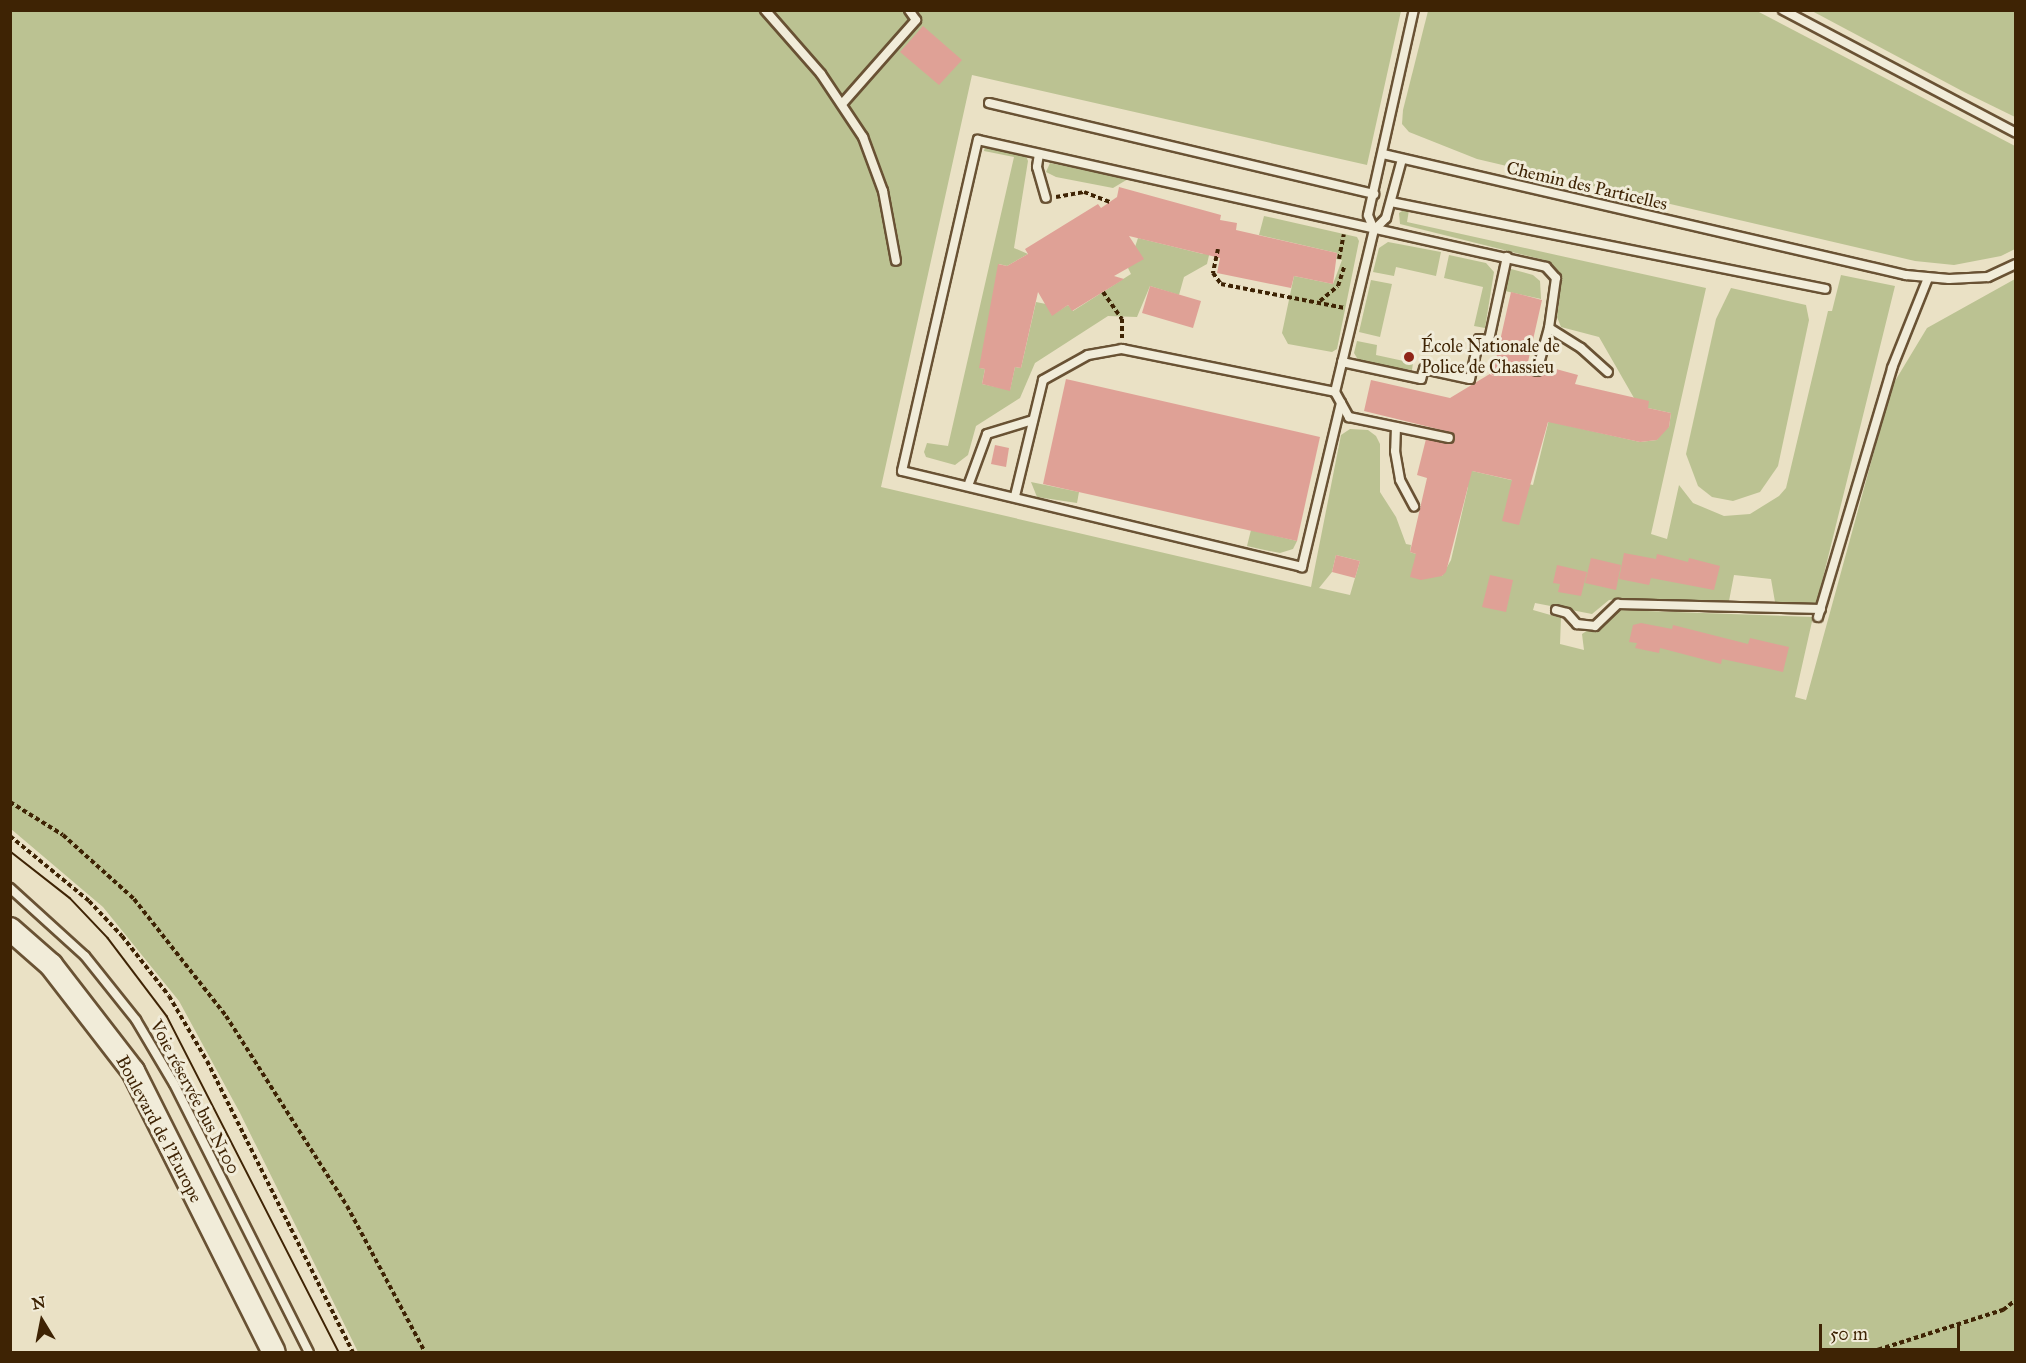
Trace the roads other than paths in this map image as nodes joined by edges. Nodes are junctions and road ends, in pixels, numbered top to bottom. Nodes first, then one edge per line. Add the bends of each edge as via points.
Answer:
1 (765, 10) edge
2 (909, 10) edge
3 (1414, 10) edge
4 (1782, 10) edge
5 (990, 103) dead end
6 (842, 105) junction
7 (2016, 133) edge
8 (1039, 154) junction
9 (1383, 154) junction
10 (1402, 159) junction
11 (1374, 194) junction
12 (1046, 198) road end
13 (1390, 202) junction
14 (1374, 230) junction
15 (1507, 257) junction
16 (896, 261) dead end
17 (2016, 264) edge
18 (1928, 278) junction
19 (1825, 289) dead end
20 (1549, 328) junction
21 (1342, 362) junction
22 (1537, 370) dead end
23 (1608, 372) dead end
24 (1335, 392) junction
25 (1341, 403) junction
26 (1034, 420) junction
27 (1396, 427) junction
28 (1449, 438) dead end
29 (968, 486) junction
30 (1015, 496) junction
31 (1414, 506) dead end
32 (1556, 610) dead end
33 (10, 888) edge
34 (10, 929) edge
35 (274, 1353) edge
36 (309, 1353) edge

1 - 6 lane
2 - 6 lane via 916,20
3 - 9 lane
4 - 7 lane
5 - 11 lane
6 - 16 lane via 875,165 891,224
8 - 12 lane via 1037,167
8 - 14 lane
8 - 29 lane via 978,140 902,471
9 - 10 lane, Chemin des Particelles
9 - 11 lane
10 - 13 lane
10 - 18 lane, Chemin des Particelles
11 - 14 lane via 1368,215
13 - 14 lane via 1386,218
13 - 19 lane
14 - 15 lane via 1407,233
14 - 21 lane
15 - 20 lane via 1546,267 1556,279
15 - 21 lane via 1489,340 1479,339 1470,379 1424,369 1421,379
17 - 18 lane, Chemin des Particelles via 1988,277
18 - 32 lane via 1892,368 1820,613 1618,604 1595,626 1576,624 1568,613
20 - 22 lane
20 - 23 lane via 1581,348
21 - 24 lane
24 - 25 lane
24 - 26 lane via 1122,349 1088,355 1043,380
25 - 27 lane via 1349,417
25 - 30 lane via 1302,567
26 - 29 lane via 987,434
26 - 30 lane
27 - 28 lane
27 - 31 lane via 1400,480
29 - 30 lane
33 - 36 lane, Voie réservée bus N100 via 85,956 136,1020 174,1084
34 - 35 street, Boulevard de l'Europe via 51,965 133,1071

